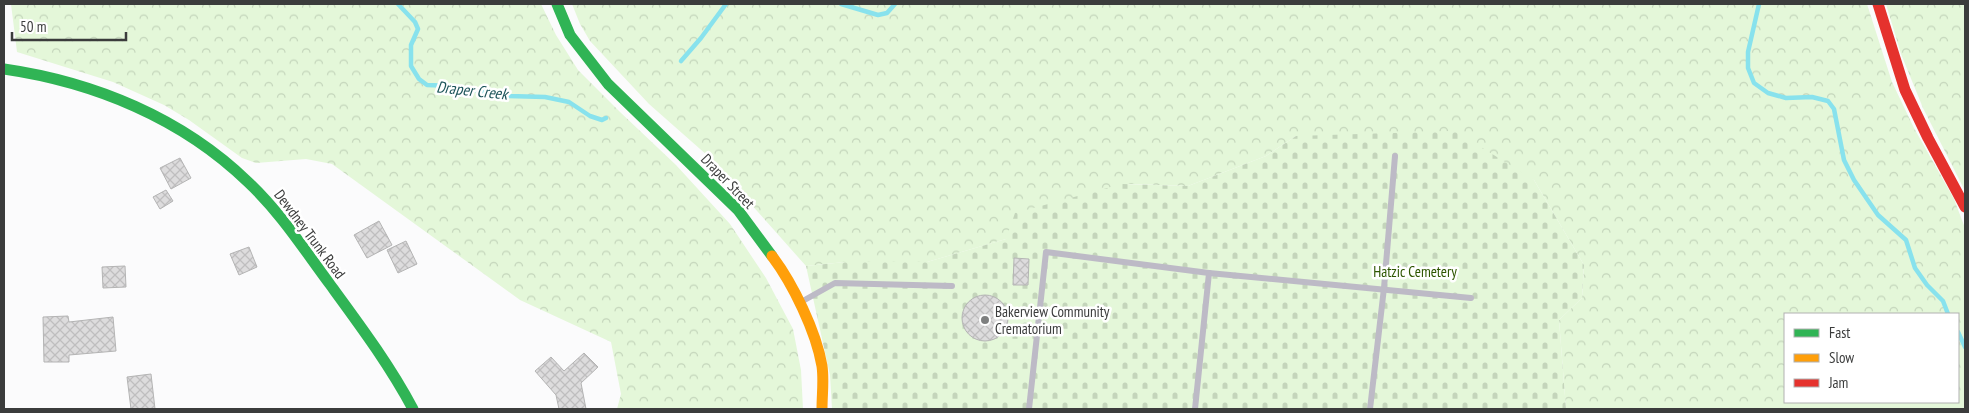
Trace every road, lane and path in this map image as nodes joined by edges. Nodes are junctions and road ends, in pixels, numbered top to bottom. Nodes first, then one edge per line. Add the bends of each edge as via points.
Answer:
1 (557, 4) edge
2 (1878, 4) edge
3 (4, 69) edge
4 (1395, 156) dead end
5 (1965, 207) edge
6 (1209, 273) junction
7 (952, 286) dead end
8 (1384, 288) junction
9 (1471, 298) dead end
10 (800, 303) junction
11 (413, 409) edge
12 (822, 409) edge
13 (1029, 409) edge
14 (1195, 409) edge
15 (1370, 409) edge

1 - 10 street, Draper Street via 570,35 584,56 608,84 738,210 783,270
2 - 5 street via 1905,90
3 - 11 street, Dewdney Trunk Road via 56,78 118,98 167,122 207,147 240,174 273,207 299,242 395,375
4 - 8 lane
6 - 8 lane
6 - 13 lane via 1046,252
6 - 14 lane
7 - 10 lane via 835,282
8 - 9 lane
8 - 15 lane
10 - 12 street, Draper Street via 813,332 822,367

